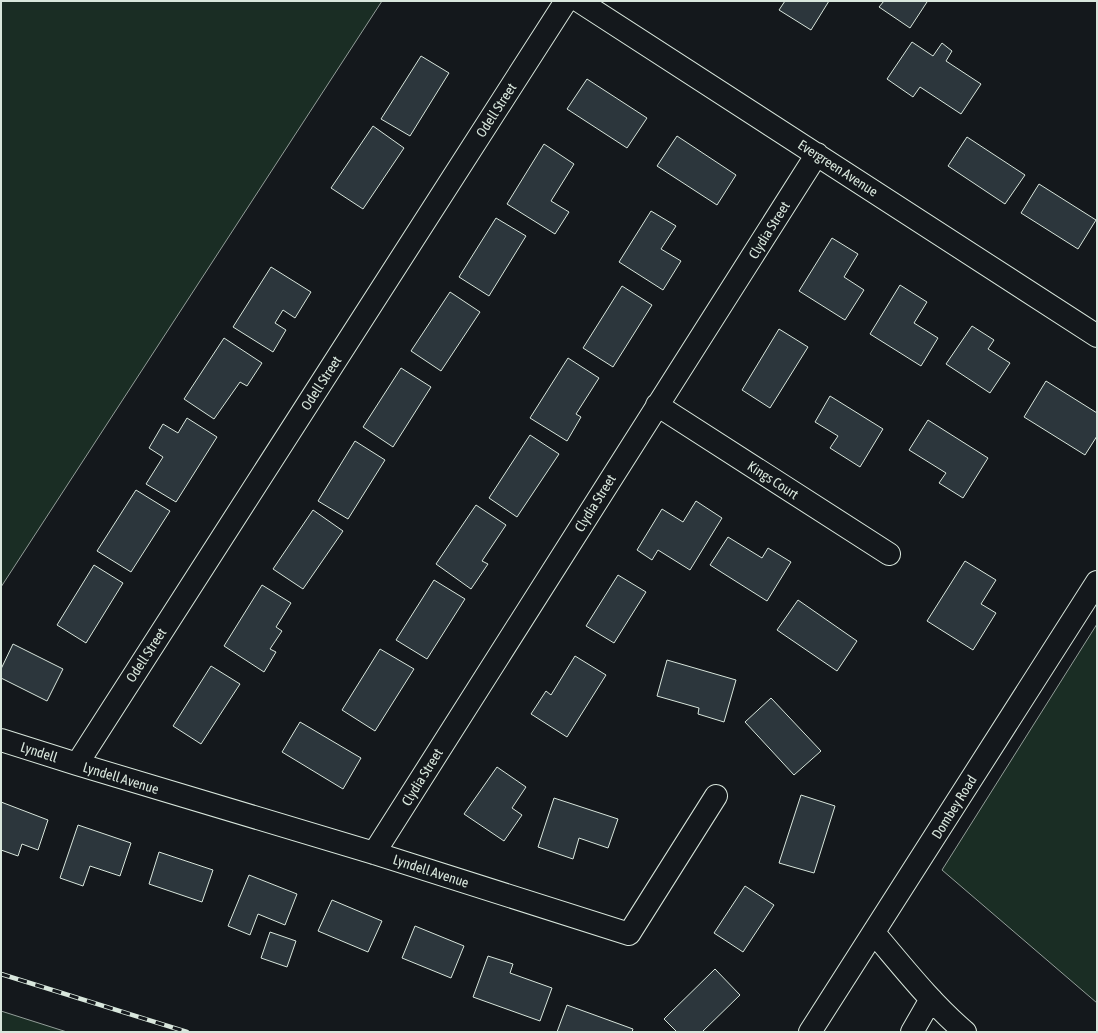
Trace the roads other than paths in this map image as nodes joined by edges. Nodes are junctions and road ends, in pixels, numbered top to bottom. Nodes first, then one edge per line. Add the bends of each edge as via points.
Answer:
1 (566, 1) edge
2 (579, 1) edge
3 (817, 154) junction
4 (1097, 336) edge
5 (657, 405) junction
6 (889, 554) dead end
7 (1097, 582) edge
8 (1, 740) edge
9 (77, 764) junction
10 (716, 796) dead end
11 (374, 853) junction
12 (874, 933) junction
13 (931, 999) junction
14 (810, 1032) edge
15 (912, 1032) edge
16 (965, 1032) edge

1 - 9 street, Odell Street
2 - 3 street, Evergreen Avenue
3 - 4 street, Evergreen Avenue
3 - 5 street, Clydia Street
5 - 6 street, Kings Court
5 - 11 street, Clydia Street
7 - 12 street, Dombey Road
8 - 9 street, Lyndell
9 - 11 street, Lyndell Avenue
10 - 11 street, Lyndell Avenue via 629,934
12 - 13 street
12 - 14 street, Dombey Road
13 - 15 street
13 - 16 street

